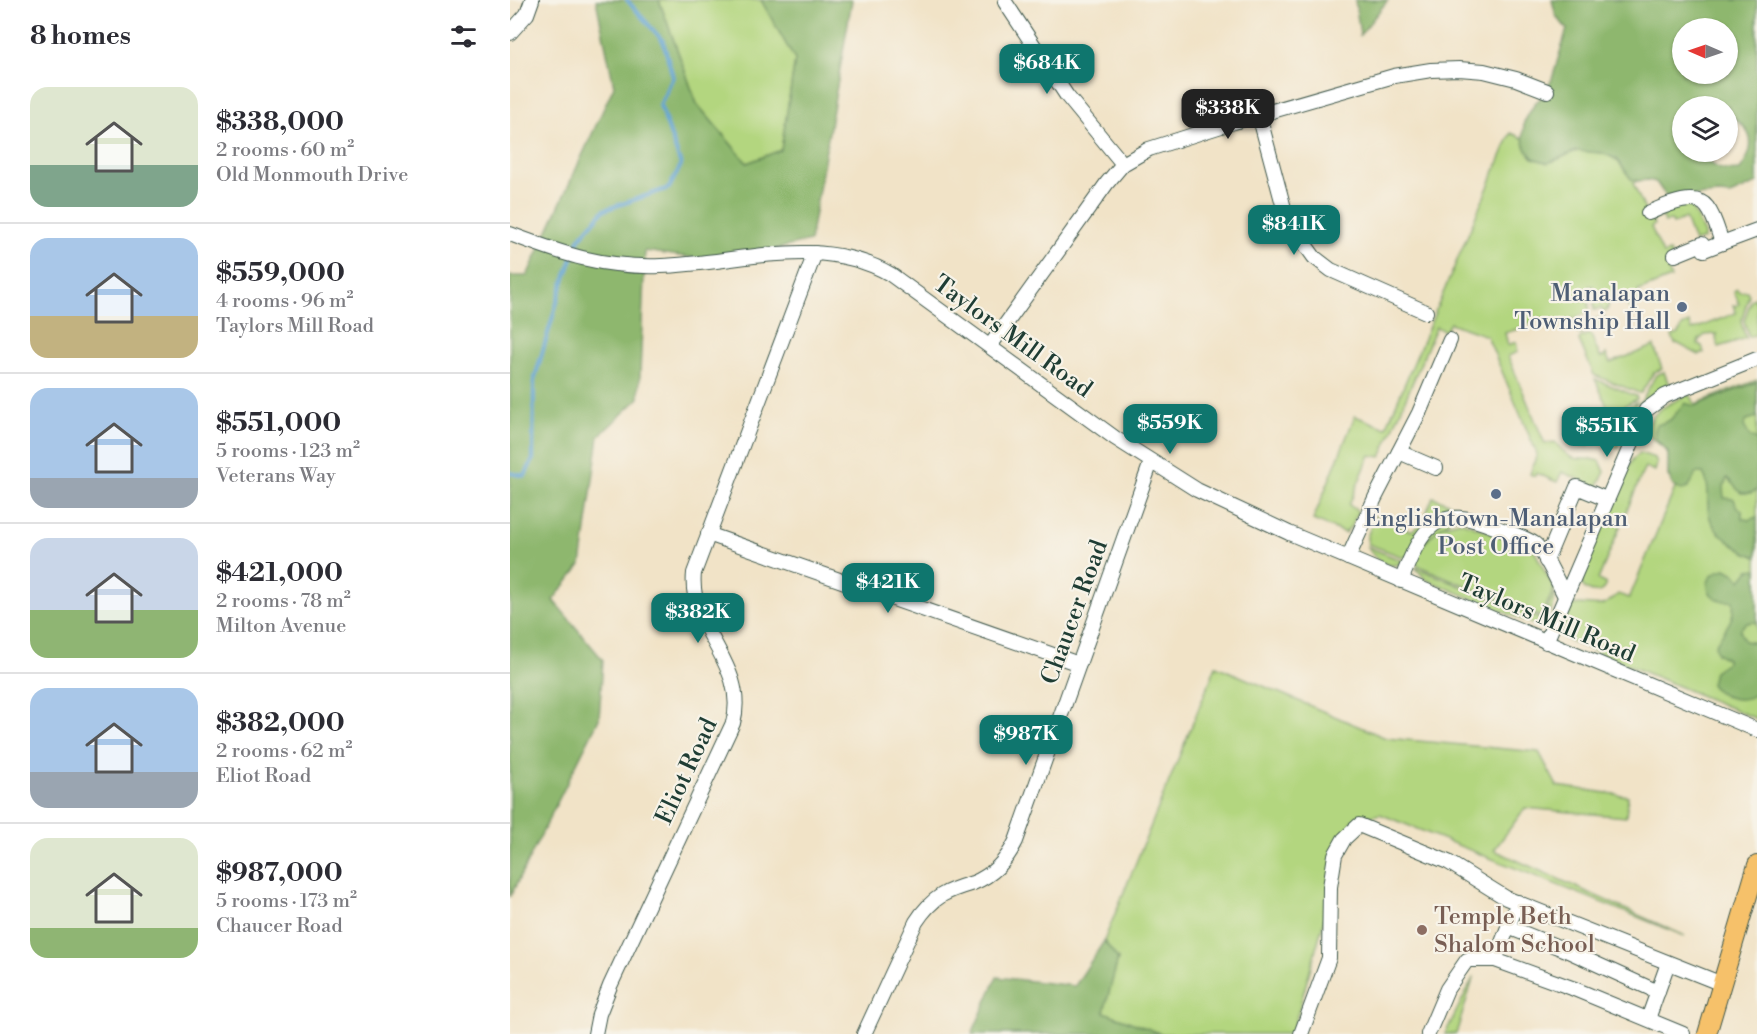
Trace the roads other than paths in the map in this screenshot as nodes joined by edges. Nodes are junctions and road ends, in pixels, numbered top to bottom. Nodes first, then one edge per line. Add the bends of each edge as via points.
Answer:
1 (532, 0) edge
2 (1005, 2) dead end
3 (510, 33) edge
4 (1547, 91) dead end
5 (1259, 115) junction
6 (1123, 164) junction
7 (1648, 213) dead end
8 (1757, 230) edge
9 (510, 234) edge
10 (1722, 243) junction
11 (815, 253) junction
12 (1688, 254) dead end
13 (1426, 312) dead end
14 (1450, 339) dead end
15 (990, 346) junction
16 (1757, 359) edge
17 (1398, 452) junction
18 (1151, 462) junction
19 (1436, 468) dead end
20 (1606, 499) junction
21 (708, 534) junction
22 (1348, 558) junction
23 (1546, 561) junction
24 (1401, 581) junction
25 (1565, 596) junction
26 (1546, 642) junction
27 (1079, 664) junction
28 (1757, 730) edge
29 (1757, 866) edge
30 (1518, 902) junction
31 (1508, 927) junction
32 (1495, 960) junction
33 (1668, 963) junction
34 (1722, 984) junction
35 (1658, 992) junction
36 (1648, 1019) junction
37 (595, 1034) edge
38 (864, 1034) edge
39 (1301, 1034) edge
40 (1428, 1034) edge
41 (1683, 1034) edge
42 (1707, 1034) edge

1 - 3 street via 527,14
2 - 6 street via 1067,96
4 - 5 street via 1484,71 1431,70 1394,76
5 - 6 street via 1149,149
5 - 13 street via 1285,212 1314,256 1331,270
6 - 15 street
7 - 10 street via 1678,202 1703,203 1717,217
8 - 10 street
9 - 11 street, Taylors Mill Road via 563,254 625,265 661,266
10 - 12 street
11 - 15 street, Taylors Mill Road via 838,254 880,268
11 - 21 street, Eliot Road
14 - 17 street
15 - 18 street, Taylors Mill Road
16 - 20 street via 1670,393 1650,406
17 - 19 street
17 - 22 street
18 - 22 street, Taylors Mill Road via 1226,505
18 - 27 street, Chaucer Road
20 - 23 street via 1577,487
20 - 25 street
21 - 27 street
21 - 37 street, Eliot Road via 694,573 694,592 699,611 732,675 735,716 610,986
22 - 24 street, Taylors Mill Road
23 - 24 street via 1534,543 1476,519 1455,518 1436,524 1421,537
23 - 25 street
24 - 26 street, Taylors Mill Road
25 - 26 street
26 - 28 street, Taylors Mill Road
27 - 38 street, Chaucer Road via 1010,854 986,876 942,895 922,913
29 - 34 main road
30 - 31 street
30 - 33 street
30 - 39 street via 1448,862 1359,825 1335,855 1330,886 1329,958
31 - 32 street
31 - 35 street
32 - 36 street
32 - 40 street via 1467,960 1447,988
33 - 34 street
33 - 35 street
34 - 42 main road
35 - 36 street
36 - 41 street

